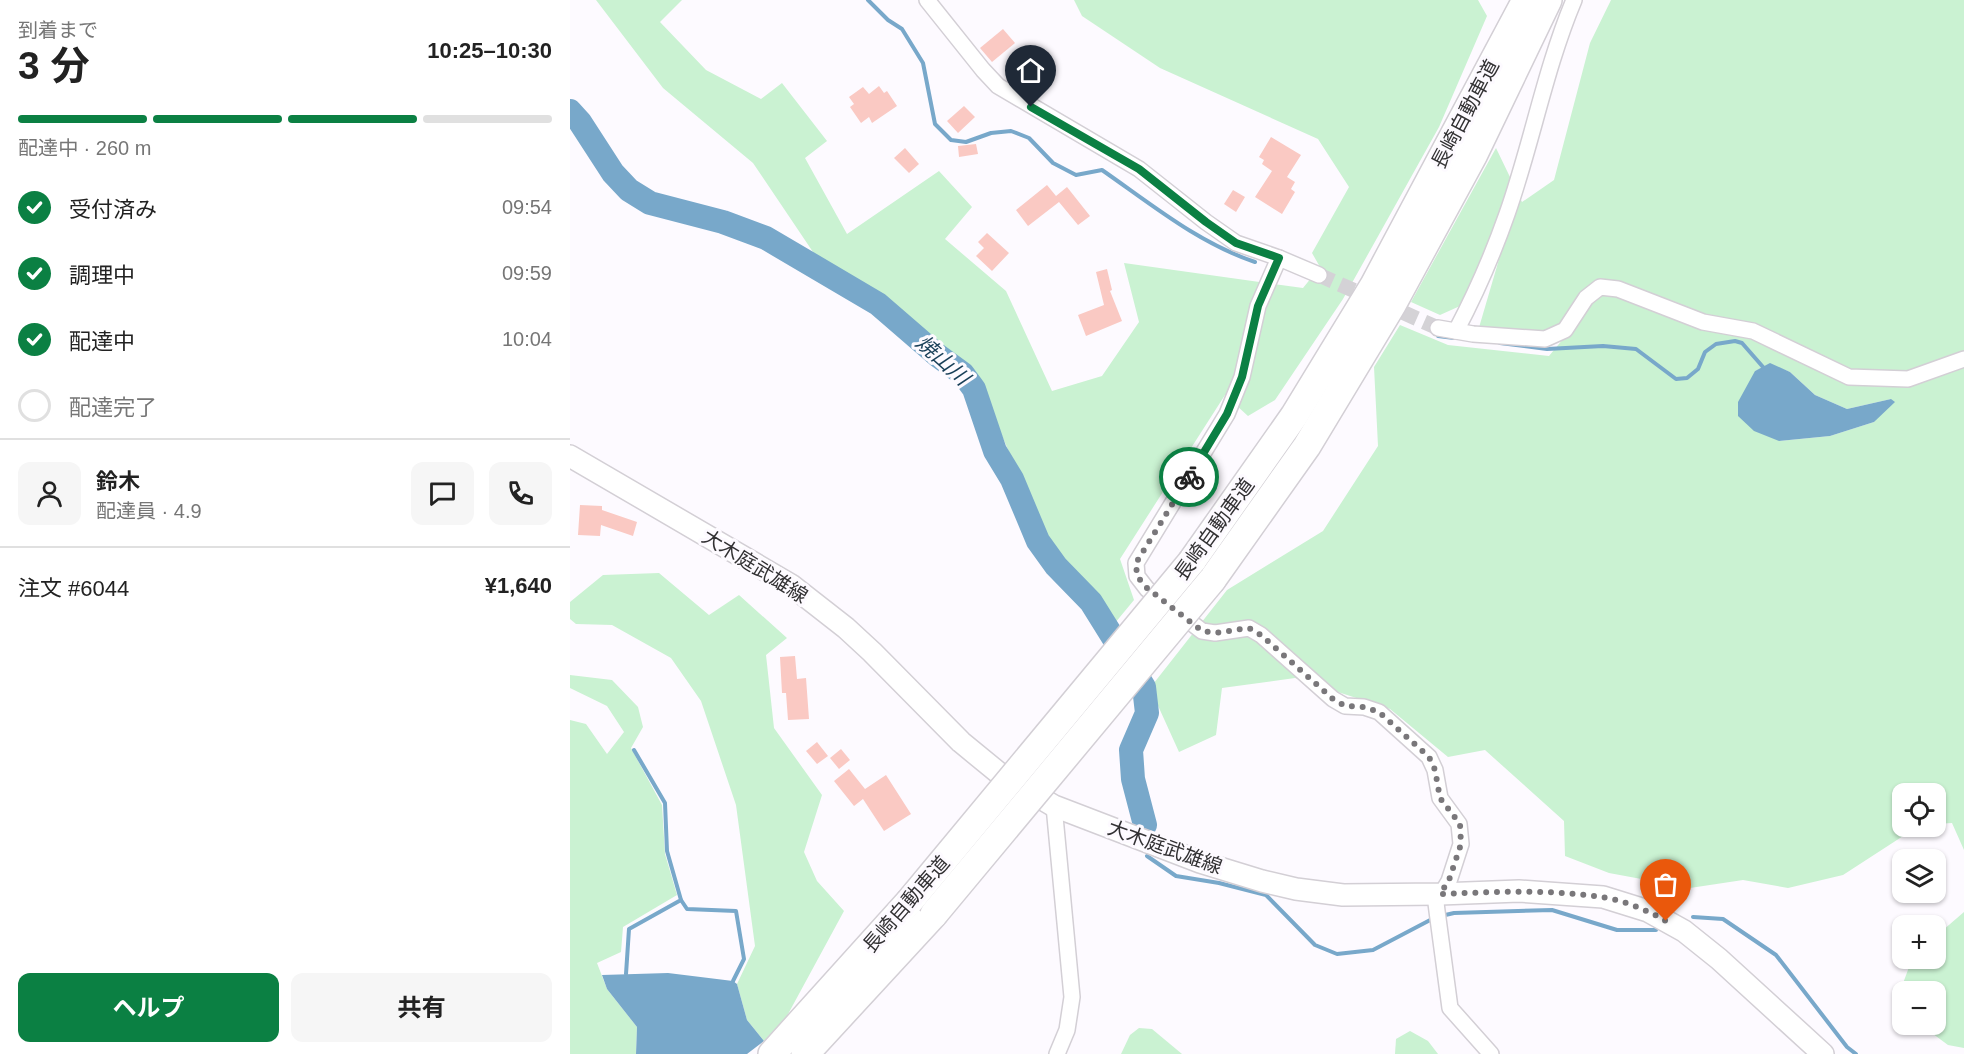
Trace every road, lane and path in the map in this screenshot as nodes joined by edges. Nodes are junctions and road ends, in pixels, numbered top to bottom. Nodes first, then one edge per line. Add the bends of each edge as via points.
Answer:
1 (927, 0) edge
2 (1526, 0) edge
3 (1548, 0) edge
4 (1574, 0) edge
5 (1279, 258) junction
6 (1319, 275) tunnel mouth
7 (1438, 328) tunnel mouth
8 (1456, 331) junction
9 (1964, 359) edge
10 (570, 456) edge
11 (1054, 806) junction
12 (1438, 910) junction
13 (787, 1050) edge
14 (1057, 1054) edge
15 (1491, 1054) edge
16 (1823, 1054) edge

1 - 5 street via 998,86 1139,169 1236,243
2 - 13 highway, 長崎自動車道, bridge via 1374,285 1294,416 1192,561
3 - 13 highway, 長崎自動車道, bridge via 1474,154 1392,305 1307,446 1212,580 934,914
4 - 8 street via 1559,35 1507,213 1475,296
5 - 6 street
5 - 12 street via 1258,306 1242,377 1227,414 1136,563 1137,576 1202,631 1249,628 1261,635 1333,699 1345,706 1379,712 1429,757 1440,798 1460,824 1461,844
7 - 8 street
8 - 9 street via 1545,339 1565,330 1586,298 1600,287 1618,289 1703,322 1753,331 1849,377 1908,379
10 - 11 main road, 大木庭武雄線 via 791,585 872,652 961,742 1000,774
11 - 12 main road, 大木庭武雄線 via 1200,862 1262,881
11 - 14 street via 1072,997 1067,1030
12 - 15 street via 1450,1008
12 - 16 main road, 大木庭武雄線 via 1519,891 1603,897 1648,911 1684,931 1719,959

